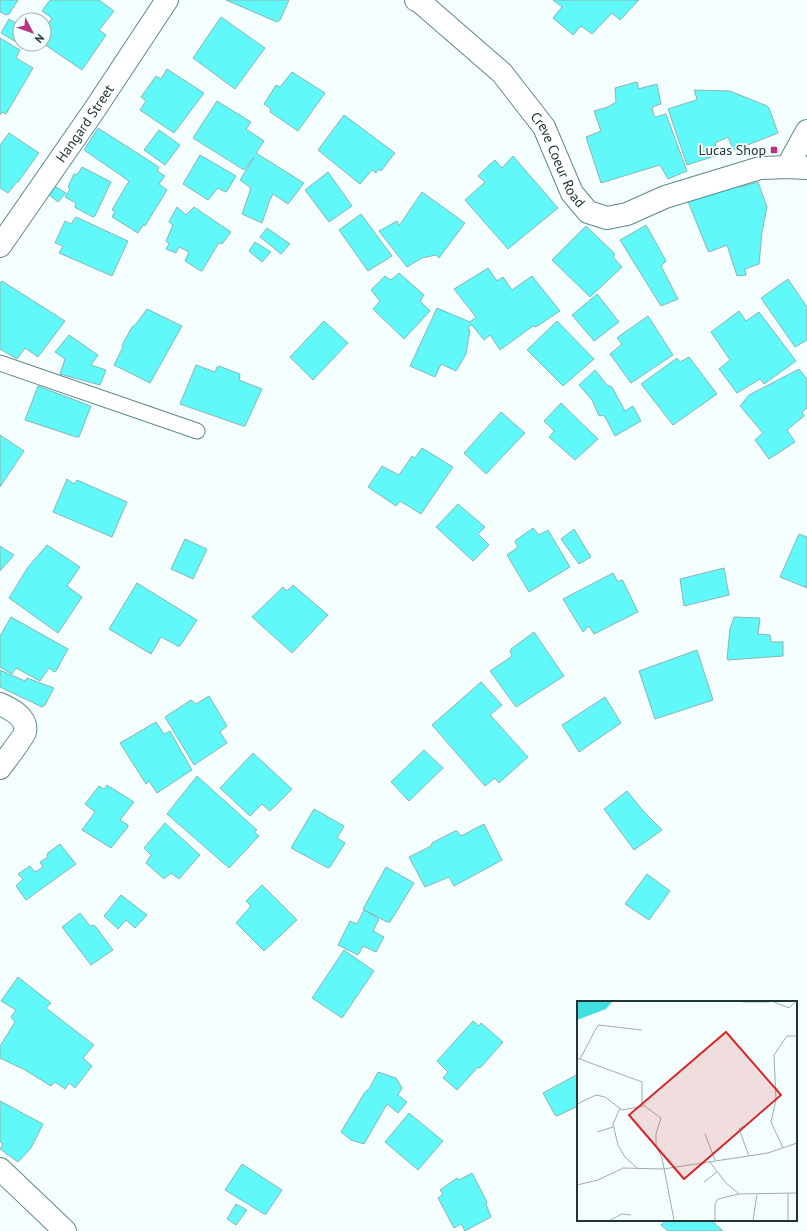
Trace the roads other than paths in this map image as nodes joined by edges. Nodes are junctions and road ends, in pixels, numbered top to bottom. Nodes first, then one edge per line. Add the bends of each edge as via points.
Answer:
1 (167, 0) edge
2 (416, 0) edge
3 (807, 130) edge
4 (797, 168) edge
5 (0, 246) edge
6 (0, 363) edge
7 (197, 431) dead end
8 (0, 704) edge
9 (0, 768) edge
10 (0, 1169) edge
11 (66, 1231) edge

1 - 5 street, Hangard Street
2 - 4 street, Creve Coeur Road via 502,73 544,127 572,193 588,212 607,218 627,214 664,196 760,168
3 - 4 street
6 - 7 lane
8 - 9 street via 12,709 25,723 25,733
10 - 11 street

